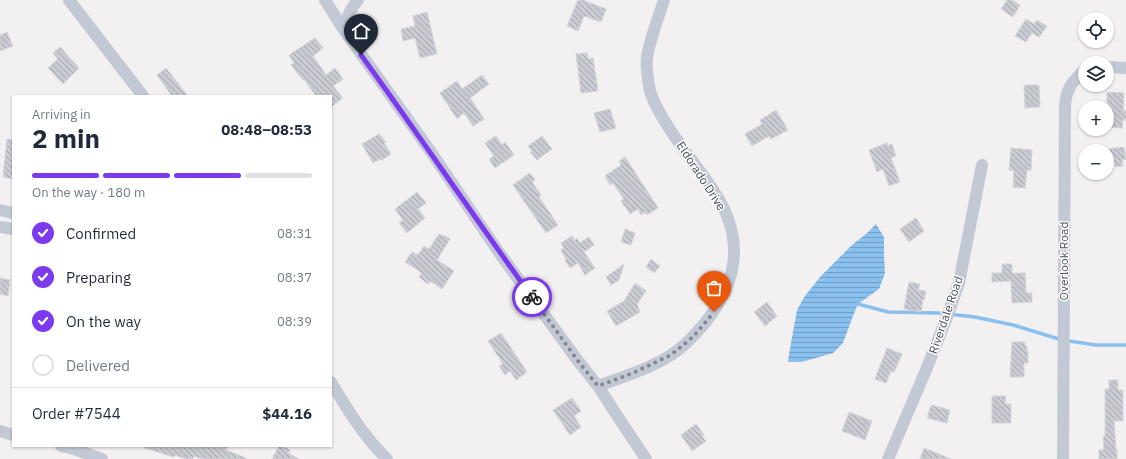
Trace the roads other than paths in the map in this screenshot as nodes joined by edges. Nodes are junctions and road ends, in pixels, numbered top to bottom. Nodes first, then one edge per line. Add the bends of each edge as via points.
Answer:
1 (69, 0) edge
2 (325, 0) edge
3 (358, 0) edge
4 (664, 0) edge
5 (344, 30) junction
6 (1114, 67) edge
7 (1126, 68) edge
8 (1078, 76) edge
9 (143, 95) edge
10 (982, 165) dead end
11 (0, 210) edge
12 (12, 212) edge
13 (0, 227) edge
14 (12, 230) edge
15 (332, 384) edge
16 (598, 386) junction
17 (0, 432) edge
18 (12, 435) edge
19 (65, 447) edge
20 (102, 459) edge
21 (387, 459) edge
22 (646, 459) edge
23 (888, 459) edge
24 (1063, 459) edge

1 - 9 street
2 - 5 street
3 - 5 street via 348,15
4 - 16 street, Eldorado Drive via 647,58 651,92 666,123 717,196 728,219 734,244 734,263 726,290 714,312 694,336 671,355
5 - 16 street via 498,251
6 - 7 street
8 - 24 street, Overlook Road via 1070,85 1065,104
10 - 23 street, Riverdale Road via 959,283 929,364
11 - 12 street
13 - 14 street
15 - 21 street via 367,436
16 - 22 street
17 - 18 street
19 - 20 street

